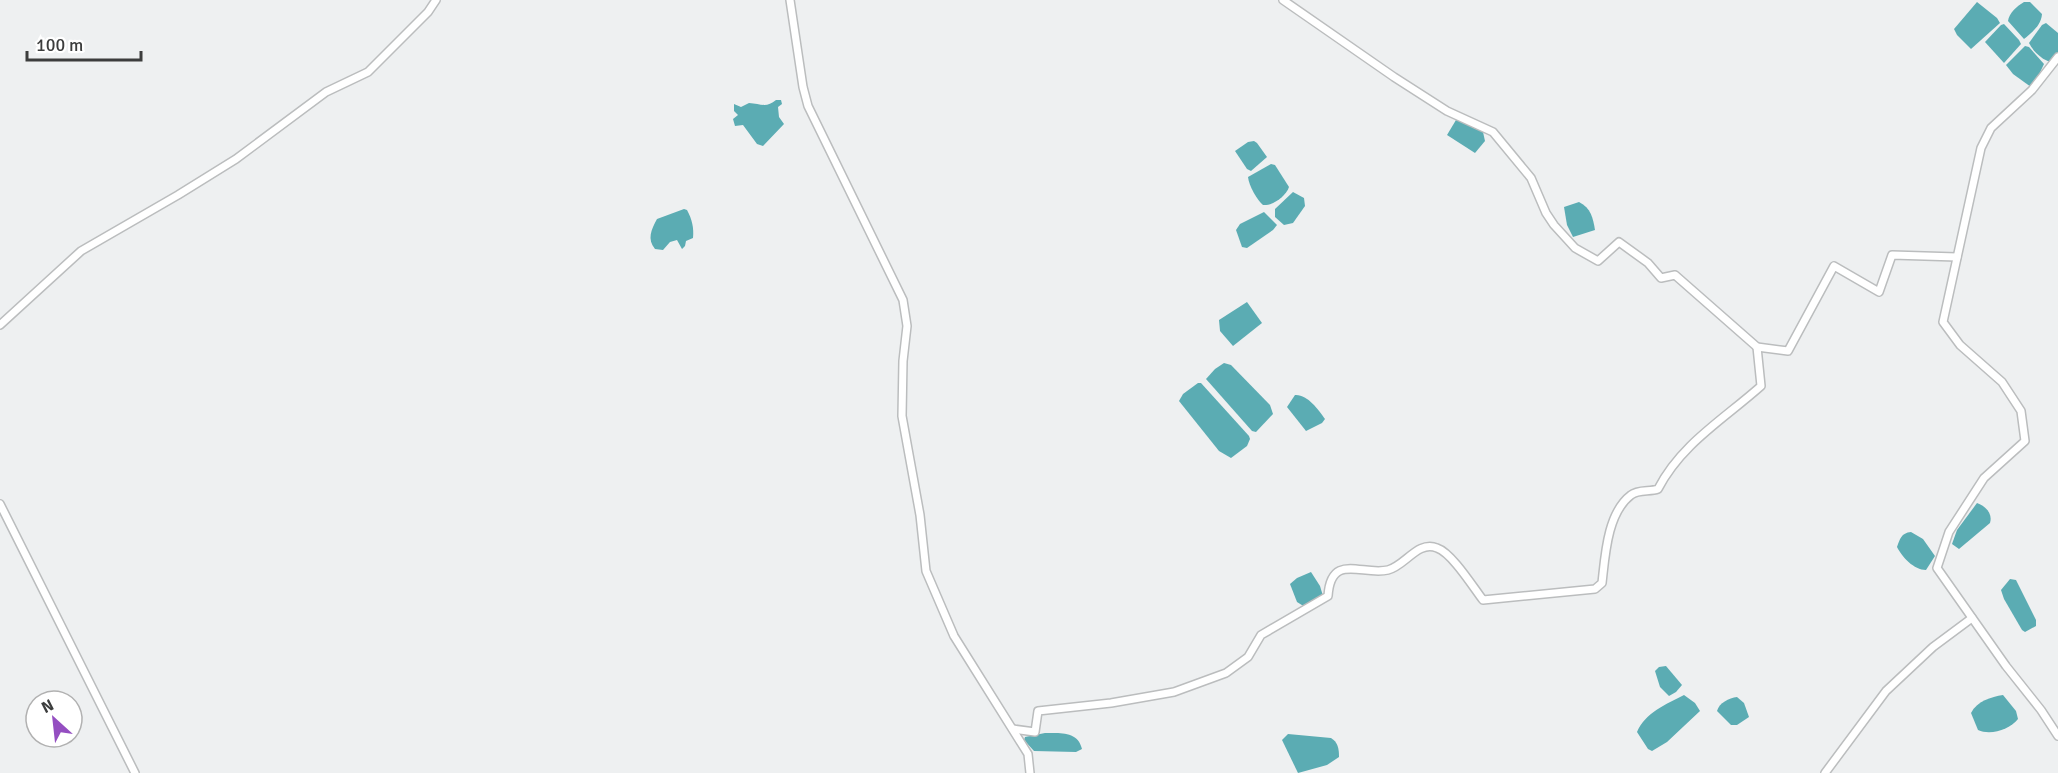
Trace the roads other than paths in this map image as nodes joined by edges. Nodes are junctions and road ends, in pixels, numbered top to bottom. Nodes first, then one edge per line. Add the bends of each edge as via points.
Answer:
1 (436, 0) edge
2 (790, 0) edge
3 (1283, 0) edge
4 (2058, 57) edge
5 (1957, 257) junction
6 (0, 325) edge
7 (1757, 347) junction
8 (0, 504) edge
9 (1972, 618) junction
10 (1013, 729) junction
11 (2058, 736) edge
12 (135, 773) edge
13 (1030, 773) edge
14 (1825, 773) edge

1 - 6 street via 368,72 326,92 236,159 81,251
2 - 10 street via 808,106 903,300 907,326 902,416 926,571 954,636
3 - 7 street via 1447,111 1493,132 1531,178 1546,213 1575,248 1598,261 1620,242 1661,278 1675,275
4 - 5 street via 2032,90 1986,136
5 - 7 street via 1892,255 1879,292 1834,266 1788,351
5 - 9 street via 1943,322 1960,345 2002,382 2021,411 2025,441 1984,478 1948,532 1937,568
7 - 10 street via 1761,386 1684,451 1658,489 1639,491 1627,499 1606,542 1602,583 1595,589 1483,600 1446,553 1436,547 1423,548 1391,569 1340,570 1329,582 1328,596 1261,635 1248,657 1226,673 1174,692 1038,711 1035,732
8 - 12 street
9 - 11 street
9 - 14 street via 1933,647 1886,691
10 - 13 street via 1028,754

